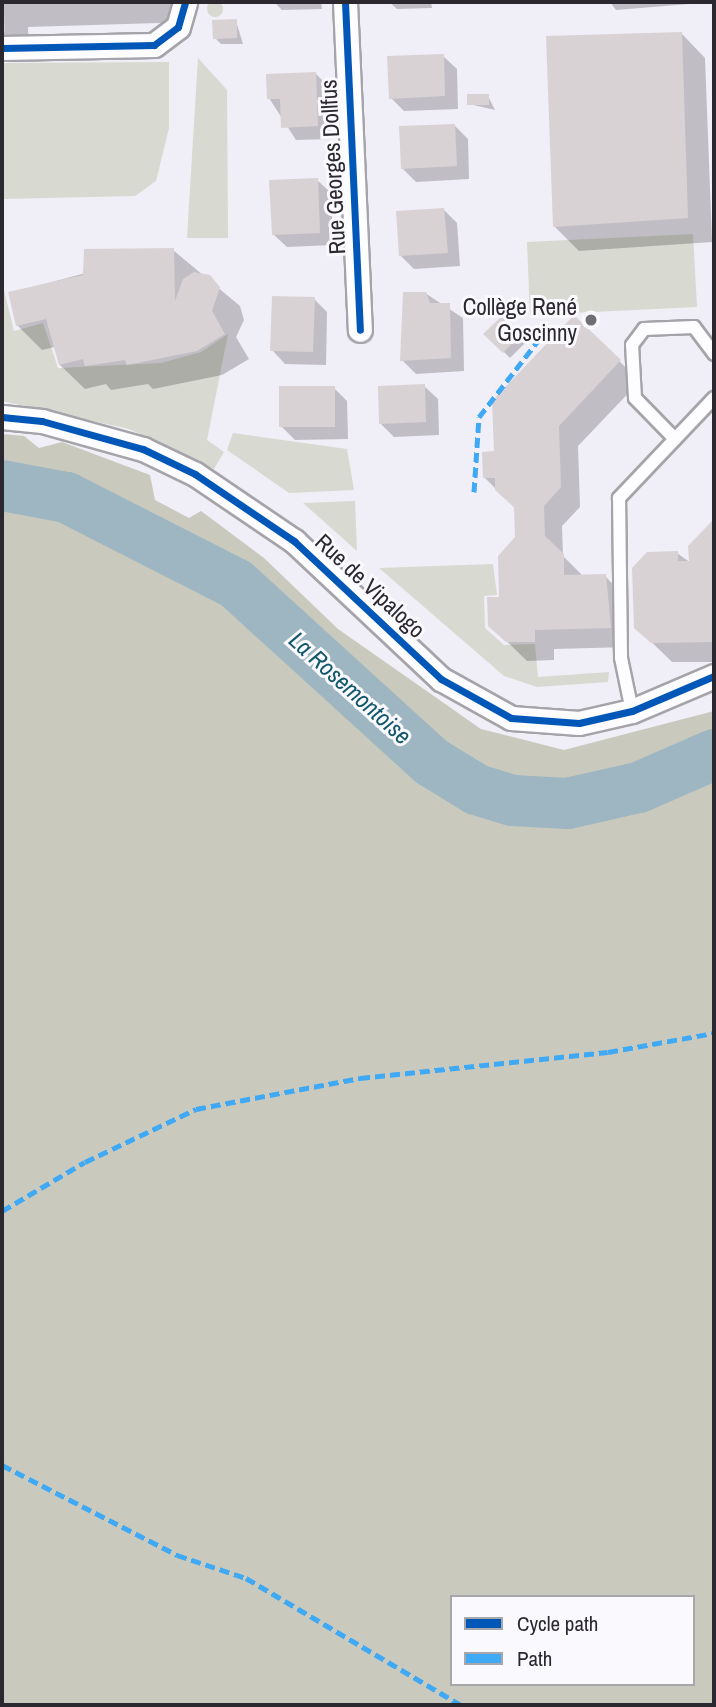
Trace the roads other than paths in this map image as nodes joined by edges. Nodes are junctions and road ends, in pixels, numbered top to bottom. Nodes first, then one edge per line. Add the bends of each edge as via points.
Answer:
1 (185, 2) edge
2 (345, 2) edge
3 (2, 48) edge
4 (360, 330) dead end
5 (714, 354) edge
6 (714, 398) edge
7 (2, 417) edge
8 (675, 439) junction
9 (714, 676) edge
10 (632, 711) junction

1 - 3 street via 178,27 154,45
2 - 4 street, Rue Georges Dollfus
5 - 8 lane via 694,327 644,329 632,345 635,398
6 - 8 lane
7 - 10 street, Rue de Vipalogo via 42,421 143,449 195,474 294,541 441,679 490,709 556,725
8 - 10 lane via 618,498 621,658
9 - 10 street, Rue de Vipalogo

